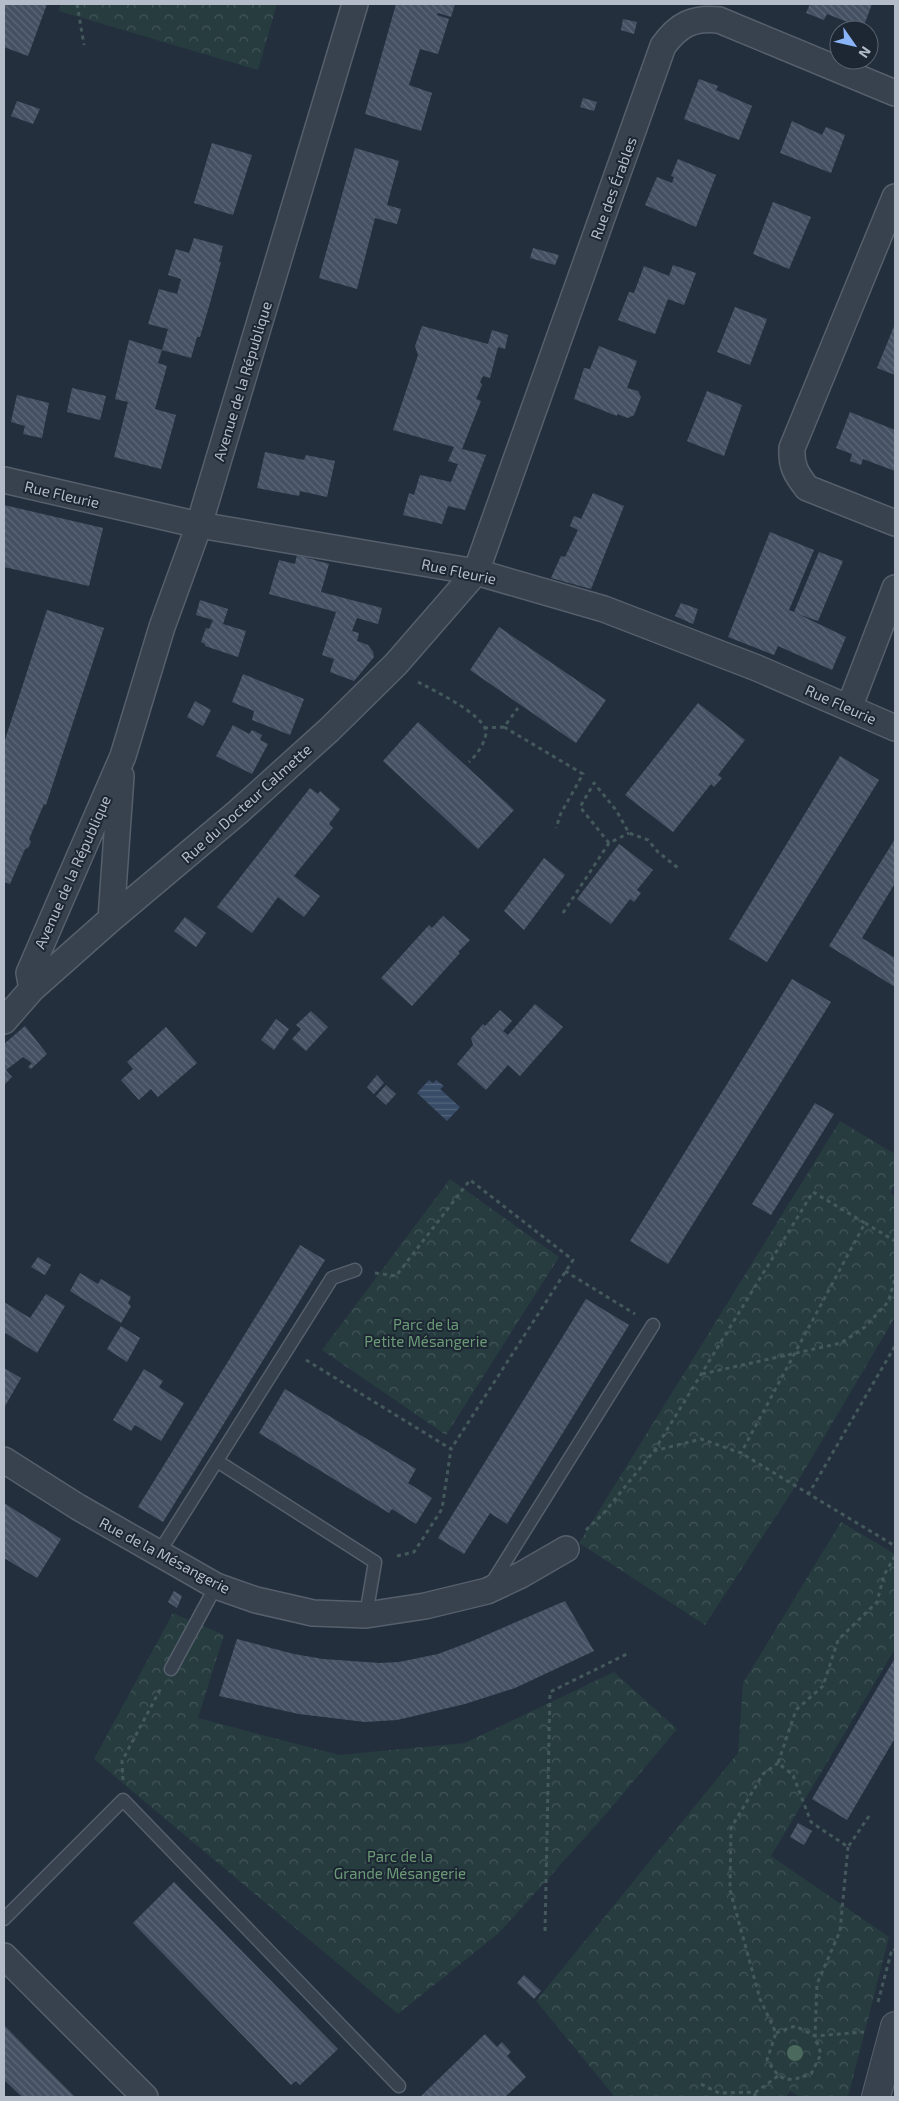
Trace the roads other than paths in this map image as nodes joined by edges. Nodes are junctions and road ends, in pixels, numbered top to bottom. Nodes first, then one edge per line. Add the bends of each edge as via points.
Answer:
1 (355, 4) edge
2 (895, 93) edge
3 (895, 198) edge
4 (4, 480) edge
5 (895, 523) edge
6 (199, 525) junction
7 (476, 572) junction
8 (895, 588) edge
9 (849, 708) junction
10 (895, 728) edge
11 (123, 756) junction
12 (111, 919) junction
13 (32, 989) junction
14 (4, 1021) edge
15 (355, 1270) road end
16 (653, 1325) road end
17 (4, 1460) edge
18 (217, 1461) junction
19 (566, 1549) road end
20 (158, 1554) junction
21 (216, 1586) junction
22 (487, 1591) junction
23 (366, 1614) junction
24 (171, 1669) road end
25 (4, 1919) edge
26 (4, 1956) edge
27 (882, 2029) edge
28 (399, 2086) dead end
29 (144, 2097) edge
30 (876, 2097) edge

1 - 6 street, Avenue de la République
2 - 7 street, Rue des Érables via 719,20 705,18 673,31 663,46
3 - 5 street via 792,448 791,461 807,488
4 - 6 street, Rue Fleurie
6 - 7 street, Rue Fleurie
6 - 11 street, Avenue de la République via 162,627
7 - 9 street, Rue Fleurie via 604,609 758,668
7 - 12 street, Rue du Docteur Calmette via 396,664 329,730
8 - 9 street
9 - 10 street, Rue Fleurie
11 - 12 street, Avenue de la République
11 - 13 street, Avenue de la République via 29,973
12 - 13 street, Rue du Docteur Calmette
13 - 14 street, Rue du Docteur Calmette
15 - 18 lane via 332,1278
16 - 22 lane
17 - 20 street, Rue de la Mésangerie
18 - 20 lane
18 - 23 lane via 375,1562
19 - 22 street, Rue de la Mésangerie
20 - 21 street, Rue de la Mésangerie
21 - 23 street, Rue de la Mésangerie via 256,1600 313,1613
21 - 24 lane
22 - 23 street, Rue de la Mésangerie via 425,1606
25 - 28 lane via 123,1800
26 - 29 street
27 - 30 street

